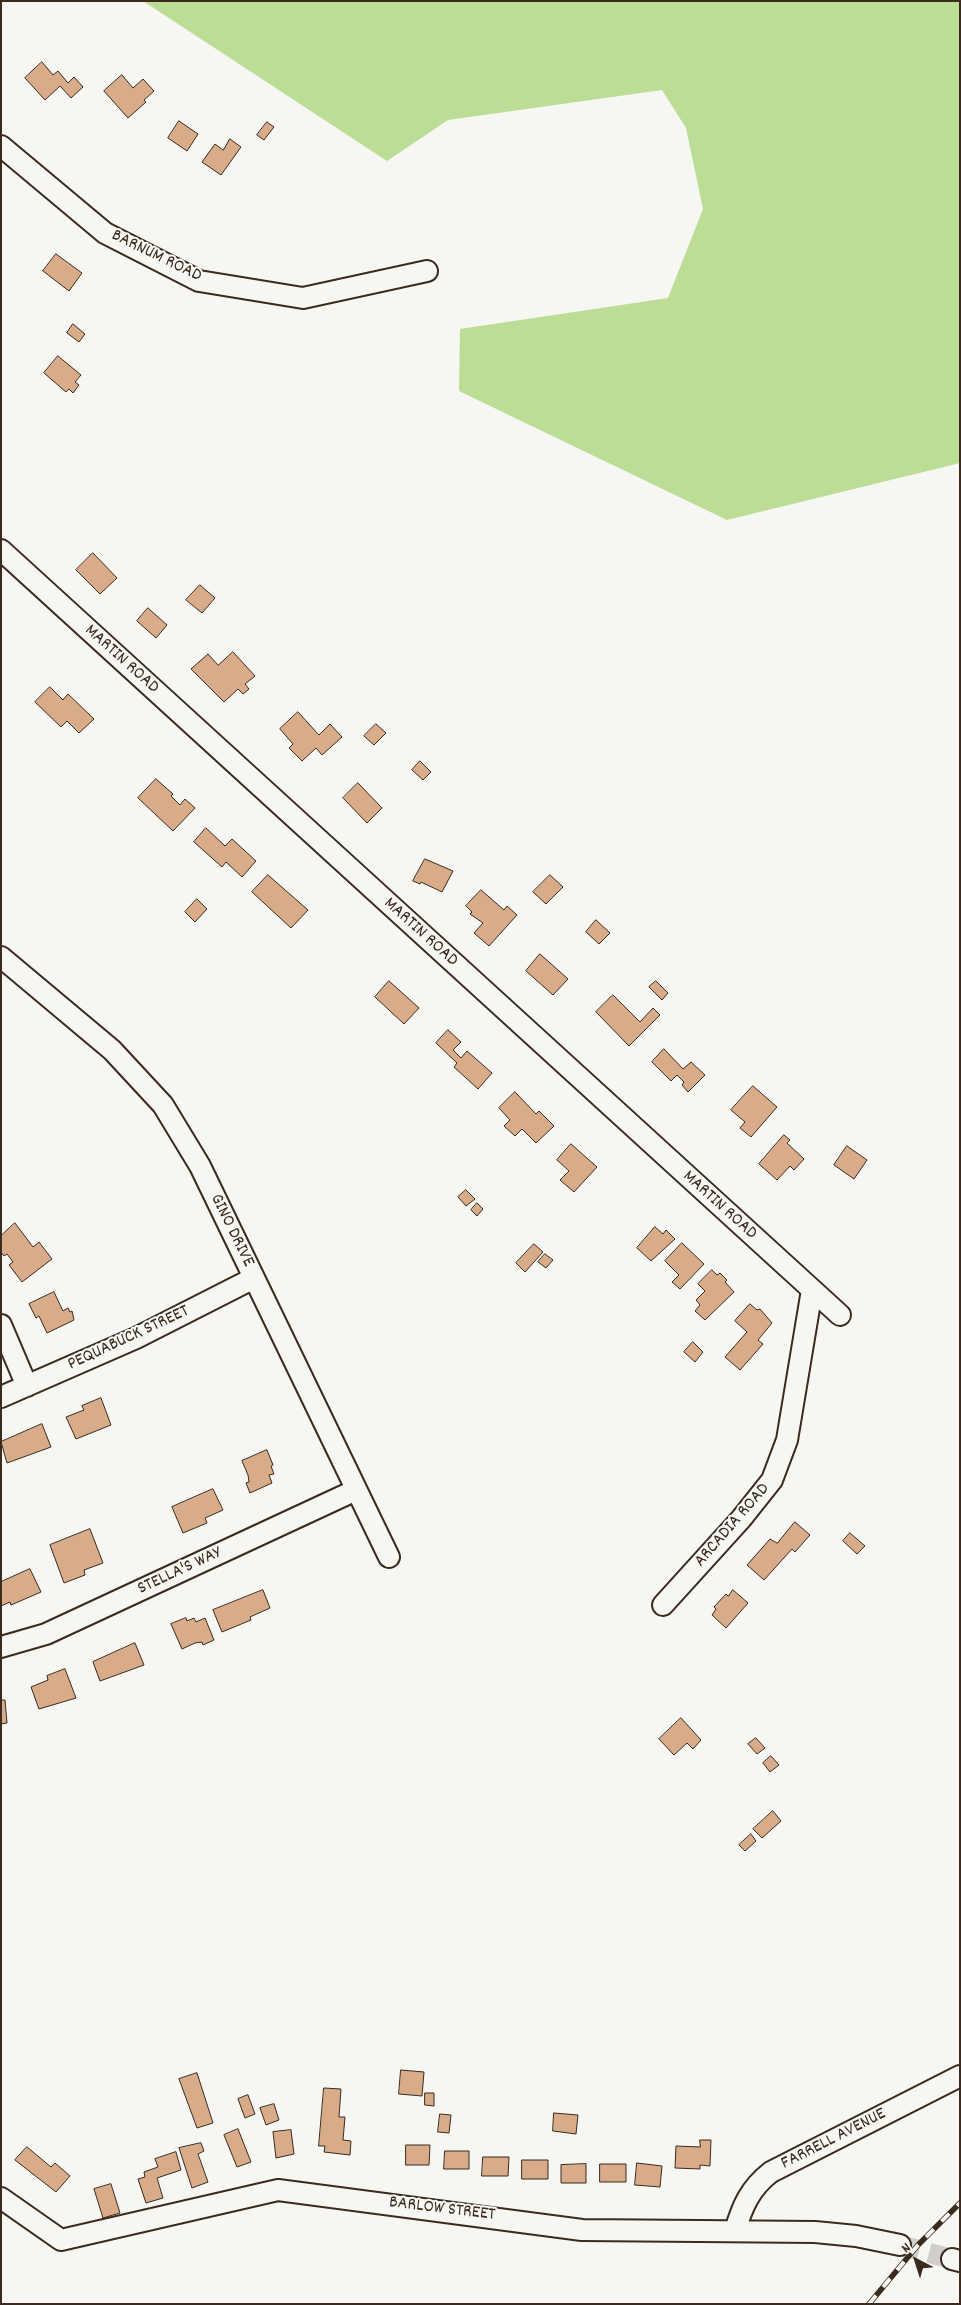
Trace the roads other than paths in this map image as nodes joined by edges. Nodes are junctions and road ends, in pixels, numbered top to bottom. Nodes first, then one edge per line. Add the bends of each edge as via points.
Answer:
1 (1, 146) edge
2 (427, 270) dead end
3 (1, 550) edge
4 (1, 957) edge
5 (254, 1278) junction
6 (812, 1290) junction
7 (840, 1315) dead end
8 (1, 1325) edge
9 (27, 1386) junction
10 (1, 1397) edge
11 (356, 1490) junction
12 (388, 1557) dead end
13 (663, 1605) dead end
14 (1, 1647) edge
15 (960, 2076) edge
16 (1, 2198) edge
17 (735, 2231) junction
18 (900, 2245) tunnel mouth

1 - 2 street, BARNUM ROAD via 105,233 199,281 303,298
3 - 6 street, MARTIN ROAD
4 - 5 street, GINO DRIVE via 112,1050 163,1104 200,1166
5 - 9 street, PEQUABUCK STREET via 136,1338
5 - 11 street, GINO DRIVE
6 - 7 street, MARTIN ROAD
6 - 13 street, ARCADIA ROAD via 787,1440 772,1480
8 - 9 street
9 - 10 street, PEQUABUCK STREET
11 - 12 street, GINO DRIVE
11 - 14 street, STELLA'S WAY via 46,1634
15 - 17 street, FARRELL AVENUE via 771,2172 756,2184 746,2199
16 - 17 street, BARLOW STREET via 61,2240 278,2190 582,2230
17 - 18 street, BARLOW STREET via 815,2232

